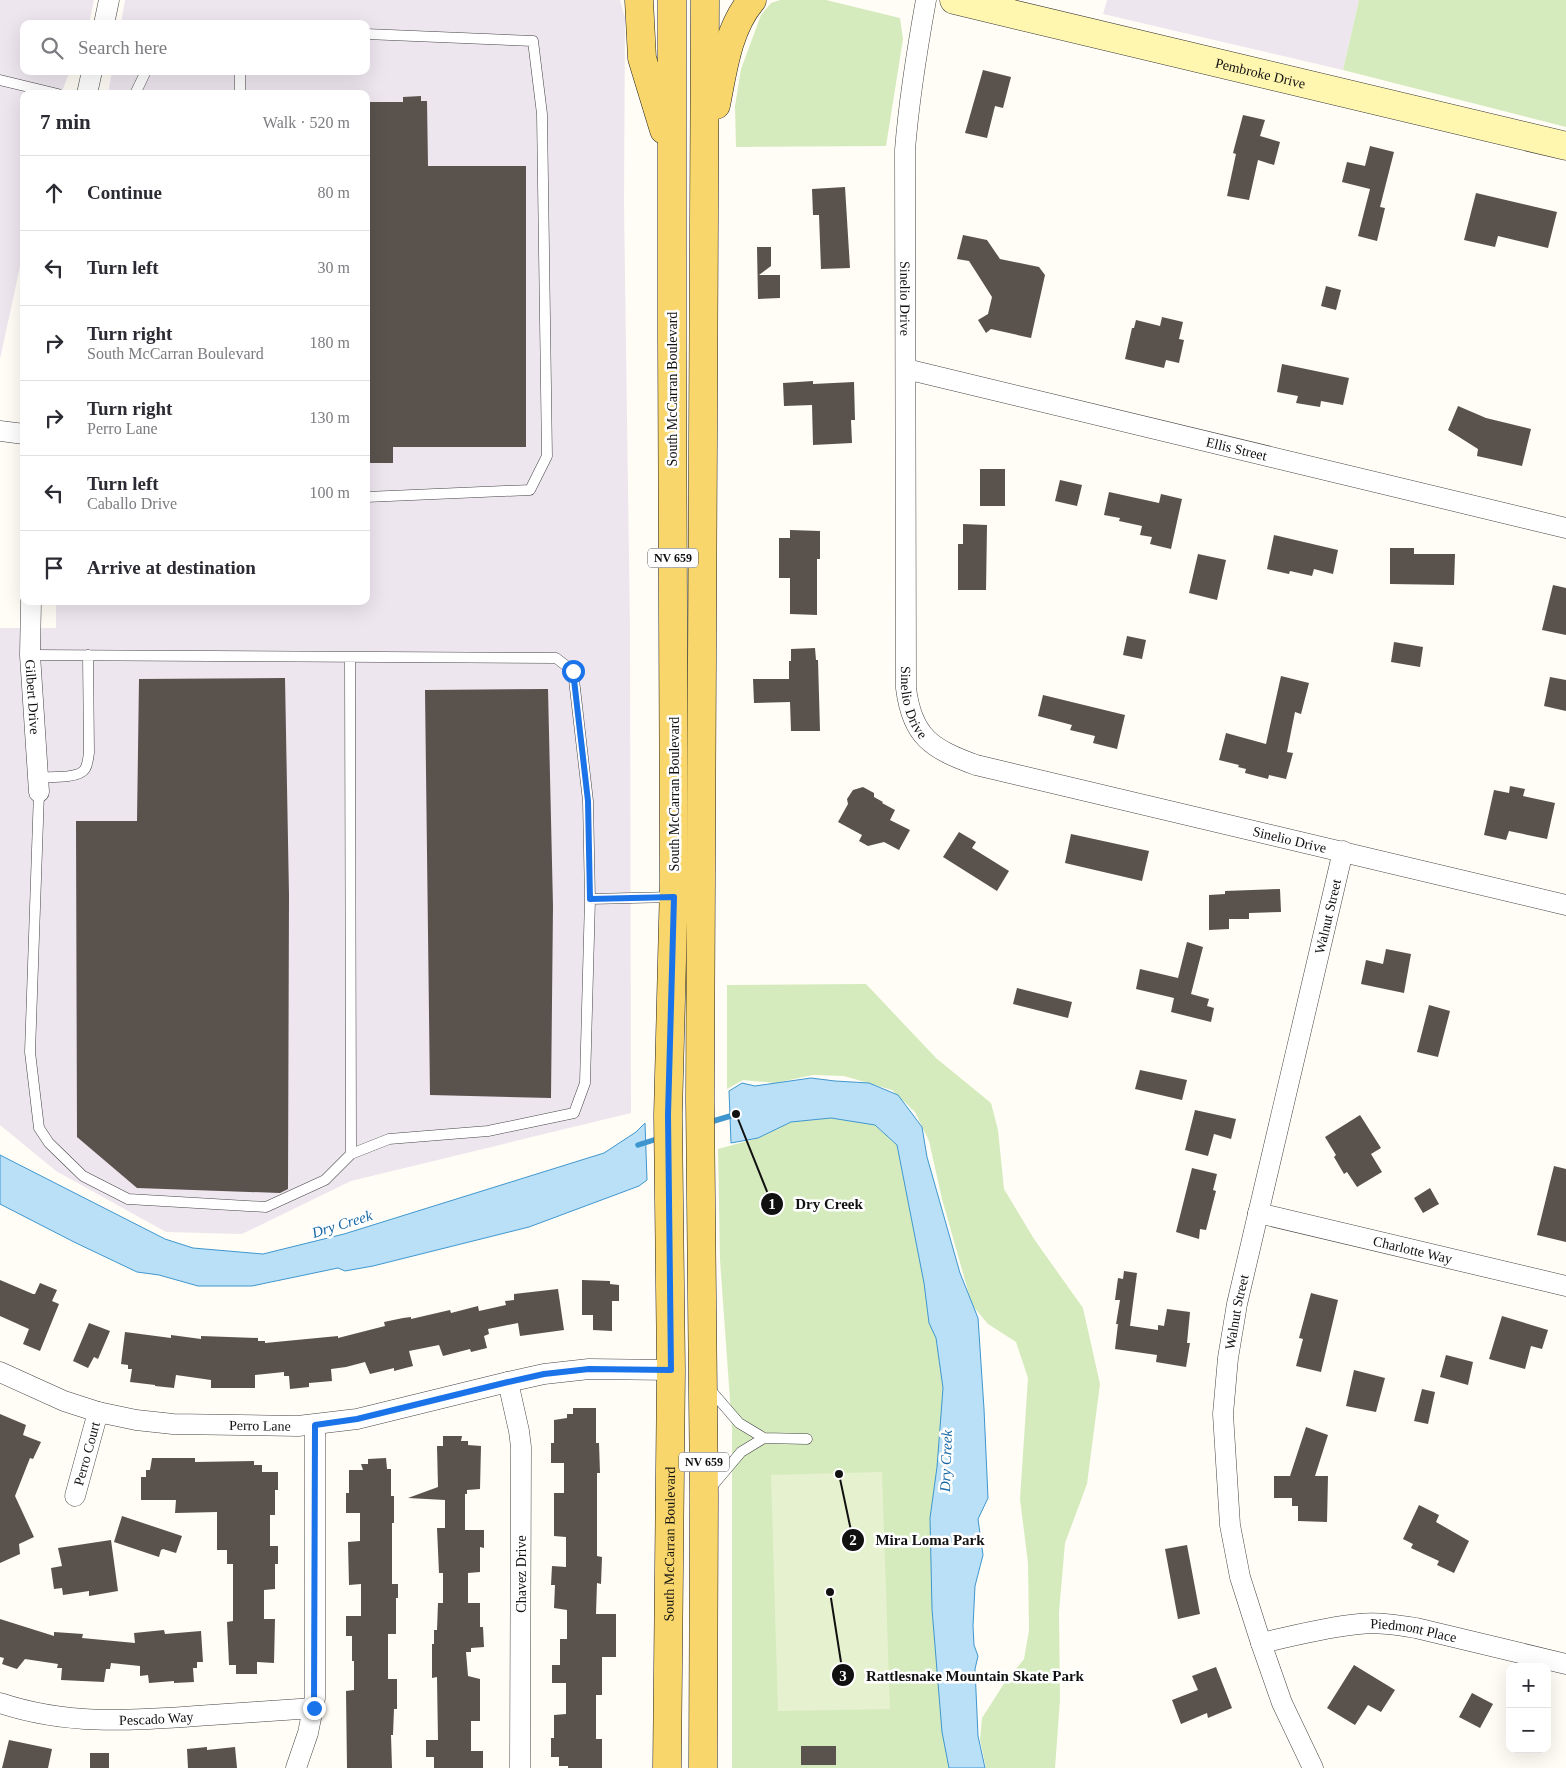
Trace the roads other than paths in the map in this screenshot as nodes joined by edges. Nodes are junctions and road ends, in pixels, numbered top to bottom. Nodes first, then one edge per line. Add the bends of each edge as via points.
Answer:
1 (109, 0) edge
2 (640, 0) edge
3 (672, 0) edge
4 (705, 0) edge
5 (752, 0) edge
6 (926, 0) edge
7 (954, 0) edge
8 (105, 20) edge
9 (370, 34) edge
10 (91, 75) edge
11 (144, 75) edge
12 (240, 75) edge
13 (0, 80) edge
14 (41, 90) edge
15 (88, 90) edge
16 (137, 90) edge
17 (240, 90) edge
18 (1566, 146) edge
19 (672, 158) junction
20 (705, 158) junction
21 (906, 369) junction
22 (0, 431) edge
23 (20, 434) edge
24 (370, 498) edge
25 (1566, 528) edge
26 (31, 605) edge
27 (30, 655) junction
28 (88, 656) junction
29 (350, 657) junction
30 (38, 785) junction
31 (1343, 851) junction
32 (674, 897) junction
33 (590, 899) junction
34 (1566, 904) edge
35 (351, 1154) junction
36 (1258, 1213) junction
37 (1566, 1286) edge
38 (671, 1370) junction
39 (0, 1372) edge
40 (703, 1380) junction
41 (508, 1382) junction
42 (98, 1412) junction
43 (315, 1425) junction
44 (764, 1438) junction
45 (807, 1439) dead end
46 (704, 1495) junction
47 (75, 1496) dead end
48 (1261, 1643) junction
49 (1566, 1664) edge
50 (0, 1703) edge
51 (314, 1708) junction
52 (296, 1768) edge
53 (520, 1768) edge
54 (667, 1768) edge
55 (704, 1768) edge
56 (1313, 1768) edge

1 - 8 street
2 - 19 main road via 642,58
3 - 19 main road, South McCarran Boulevard / NV 659
4 - 20 main road, South McCarran Boulevard / NV 659
5 - 20 main road via 729,45
6 - 21 street, Sinelio Drive via 913,71 905,150
7 - 18 street, Pembroke Drive
9 - 24 lane via 533,41 542,114 547,456 530,490
10 - 15 street
11 - 16 lane
12 - 17 lane
13 - 14 lane
19 - 32 main road, South McCarran Boulevard / NV 659
20 - 40 main road, South McCarran Boulevard / NV 659 via 700,1100
21 - 25 street, Ellis Street
21 - 31 street, Sinelio Drive via 906,688 908,709 919,732 951,756 976,765
22 - 23 street
26 - 27 street, Gilbert Drive
27 - 28 lane
27 - 30 street, Gilbert Drive
28 - 29 lane
28 - 30 lane via 88,764 78,775
29 - 33 lane via 556,658 573,671 588,801
29 - 35 lane
30 - 35 lane via 30,1052 39,1128 49,1142 83,1176 128,1199 266,1208 325,1180
31 - 34 street, Sinelio Drive
31 - 36 street, Walnut Street
32 - 33 lane
32 - 38 main road, South McCarran Boulevard / NV 659 via 668,1115
33 - 35 lane via 585,1083 574,1113 488,1132 389,1139
36 - 37 street, Charlotte Way
36 - 48 street, Walnut Street via 1237,1304 1228,1358 1224,1414 1230,1525 1240,1577
38 - 41 street, Perro Lane via 589,1369
38 - 54 main road, South McCarran Boulevard / NV 659
39 - 42 street, Perro Lane via 64,1401
40 - 44 lane via 738,1422
40 - 46 main road, South McCarran Boulevard / NV 659
41 - 43 street, Perro Lane via 357,1419
41 - 53 street, Chavez Drive via 521,1447
42 - 43 street, Perro Lane via 173,1424
42 - 47 street, Perro Court
43 - 51 street
44 - 45 lane
44 - 46 lane via 741,1452
46 - 55 main road, South McCarran Boulevard / NV 659
48 - 49 street, Piedmont Place via 1360,1623 1392,1624
48 - 56 street, Walnut Street via 1282,1703
50 - 51 street, Pescado Way via 48,1715 129,1721
51 - 52 street

